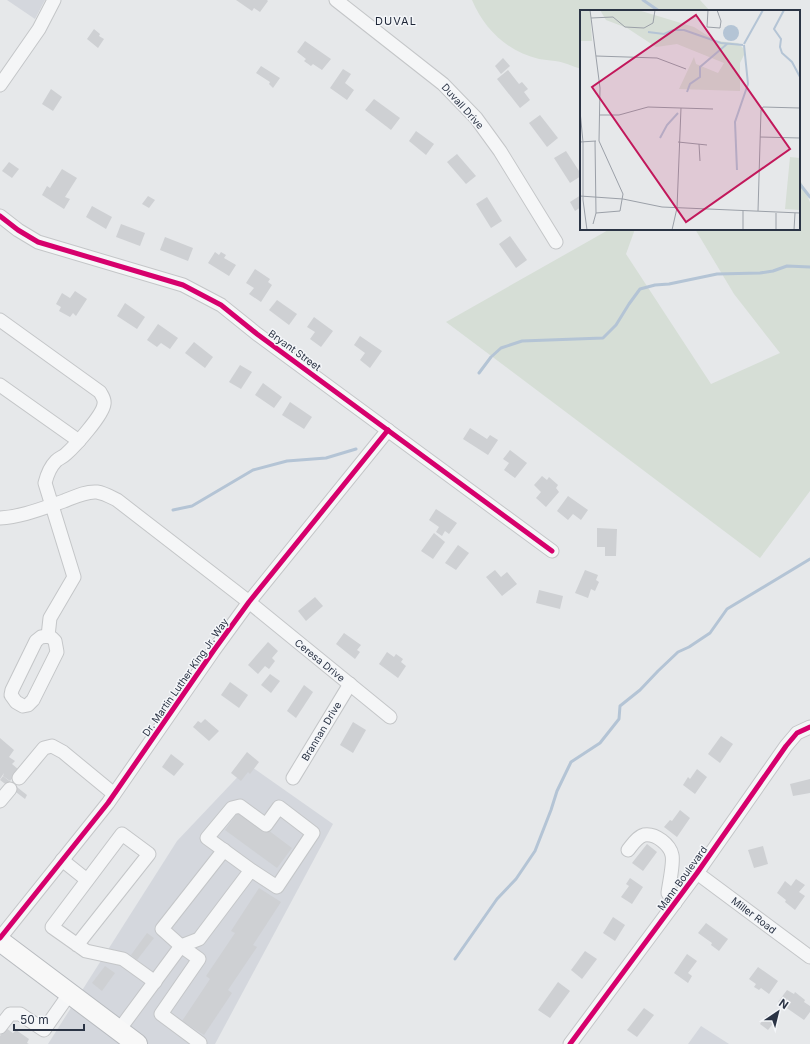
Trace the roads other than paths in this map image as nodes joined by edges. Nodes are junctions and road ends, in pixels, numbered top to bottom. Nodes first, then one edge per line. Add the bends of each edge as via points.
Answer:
1 (54, 0) edge
2 (336, 0) edge
3 (0, 85) edge
4 (0, 216) edge
5 (556, 242) dead end
6 (0, 320) edge
7 (0, 385) edge
8 (388, 430) junction
9 (79, 441) junction
10 (51, 505) junction
11 (0, 518) edge
12 (552, 551) dead end
13 (249, 602) junction
14 (48, 636) junction
15 (350, 684) junction
16 (390, 717) dead end
17 (810, 727) edge
18 (19, 778) dead end
19 (293, 778) dead end
20 (10, 789) dead end
21 (114, 794) junction
22 (0, 801) edge
23 (224, 850) junction
24 (628, 850) dead end
25 (62, 860) junction
26 (251, 870) junction
27 (697, 873) junction
28 (87, 880) junction
29 (675, 903) junction
30 (0, 939) edge
31 (77, 945) junction
32 (181, 946) junction
33 (810, 957) edge
34 (155, 982) junction
35 (70, 993) junction
36 (0, 1027) edge
37 (126, 1038) edge
38 (200, 1043) dead end
39 (570, 1044) edge

1 - 3 street via 39,29
2 - 5 street, Duvall Drive via 443,84 476,118 500,151
4 - 8 street, Bryant Street via 38,242 183,285 221,305
6 - 9 street via 100,392 104,399 102,410
7 - 9 street
8 - 12 street, Bryant Street
8 - 13 street, Dr. Martin Luther King Jr. Way
9 - 10 street via 50,468 45,483
10 - 11 street, Ceresa Drive via 17,516
10 - 13 street, Ceresa Drive via 81,494 96,492 117,500
10 - 14 street via 74,577 50,618
13 - 15 street, Ceresa Drive
13 - 21 street, Dr. Martin Luther King Jr. Way
14 - 14 street via 41,637 36,642 12,690 13,699 23,706 33,700 57,652 55,641
15 - 16 street, Ceresa Drive
15 - 19 street, Brannan Drive
17 - 27 street, Mann Boulevard via 797,733 786,746
18 - 21 street via 44,748 52,746
20 - 22 street
21 - 25 street, Dr. Martin Luther King Jr. Way
23 - 26 street
23 - 26 street via 207,838 234,807 240,806 266,825 279,807 313,833 277,887
23 - 32 street via 162,930
24 - 29 street via 645,835 655,836 668,846 672,856 668,893
25 - 28 street
25 - 30 street, Dr. Martin Luther King Jr. Way
26 - 32 street via 199,939
27 - 29 street, Mann Boulevard
27 - 33 street, Miller Road
28 - 31 street via 52,927
28 - 31 street via 122,834 149,854
29 - 39 street, Mann Boulevard
30 - 35 highway
31 - 34 street via 86,951 122,958
32 - 34 street
32 - 38 street via 199,959 161,1014
34 - 37 street
35 - 36 street via 44,1030 20,1014 10,1014
35 - 37 highway

